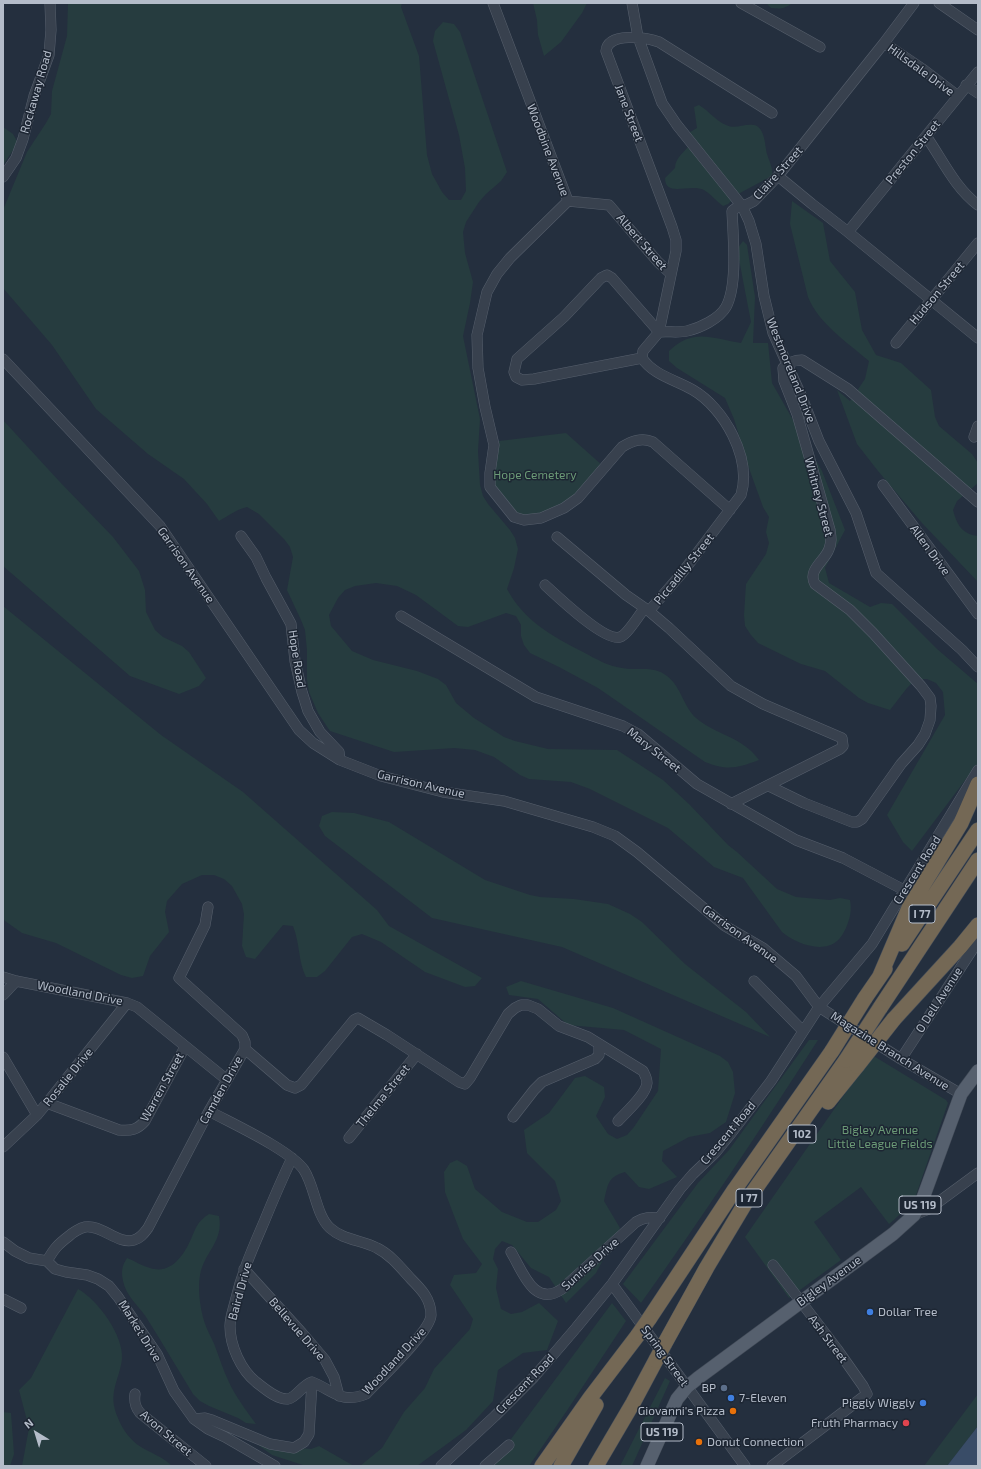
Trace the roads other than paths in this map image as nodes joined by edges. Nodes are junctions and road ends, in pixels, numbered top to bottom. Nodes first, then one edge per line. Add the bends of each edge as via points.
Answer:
1 (50, 3) edge
2 (493, 3) edge
3 (632, 3) edge
4 (741, 3) edge
5 (914, 3) edge
6 (938, 3) edge
7 (978, 30) edge
8 (638, 37) junction
9 (884, 43) junction
10 (820, 47) dead end
11 (978, 72) edge
12 (966, 86) junction
13 (978, 93) edge
14 (958, 96) junction
15 (772, 113) dead end
16 (926, 136) junction
17 (778, 176) junction
18 (3, 177) edge
19 (568, 201) junction
20 (978, 205) edge
21 (742, 206) junction
22 (848, 232) junction
23 (978, 243) edge
24 (671, 274) junction
25 (932, 300) junction
26 (659, 332) junction
27 (978, 338) edge
28 (896, 343) dead end
29 (3, 358) edge
30 (642, 358) junction
31 (787, 364) junction
32 (978, 426) edge
33 (974, 437) dead end
34 (883, 485) dead end
35 (978, 502) edge
36 (730, 510) junction
37 (241, 536) dead end
38 (557, 537) dead end
39 (545, 585) dead end
40 (646, 610) junction
41 (978, 614) edge
42 (401, 616) dead end
43 (978, 667) edge
44 (340, 760) junction
45 (978, 770) edge
46 (978, 784) edge
47 (769, 786) junction
48 (731, 804) junction
49 (978, 830) edge
50 (978, 860) edge
51 (904, 890) junction
52 (208, 907) dead end
53 (978, 925) edge
54 (978, 941) edge
55 (880, 976) junction
56 (3, 977) edge
57 (16, 981) junction
58 (754, 981) dead end
59 (3, 995) edge
60 (127, 1002) junction
61 (819, 1007) junction
62 (803, 1031) junction
63 (599, 1044) junction
64 (185, 1047) junction
65 (244, 1049) junction
66 (417, 1054) junction
67 (3, 1057) edge
68 (901, 1058) junction
69 (851, 1063) junction
70 (978, 1071) edge
71 (227, 1080) junction
72 (961, 1094) junction
73 (47, 1103) junction
74 (209, 1112) junction
75 (37, 1115) junction
76 (513, 1117) dead end
77 (618, 1121) dead end
78 (349, 1138) dead end
79 (3, 1147) edge
80 (292, 1158) junction
81 (978, 1173) edge
82 (914, 1215) junction
83 (660, 1218) junction
84 (3, 1242) edge
85 (511, 1252) dead end
86 (47, 1261) junction
87 (773, 1265) dead end
88 (244, 1269) junction
89 (612, 1284) junction
90 (3, 1299) edge
91 (800, 1302) junction
92 (21, 1308) dead end
93 (628, 1349) junction
94 (312, 1382) junction
95 (688, 1387) junction
96 (135, 1394) dead end
97 (338, 1396) junction
98 (633, 1403) junction
99 (194, 1419) junction
100 (509, 1445) dead end
101 (452, 1462) edge
102 (206, 1466) edge
103 (275, 1466) edge
104 (440, 1466) edge
105 (485, 1466) edge
106 (542, 1466) edge
107 (561, 1466) edge
108 (596, 1466) edge
109 (608, 1466) edge
110 (647, 1466) edge
111 (745, 1466) edge
112 (772, 1466) edge

1 - 18 street, Rockaway Road via 49,55 16,158
2 - 19 street, Woodbine Avenue
3 - 8 street, Westmoreland Drive
4 - 10 street
5 - 9 street, Claire Street
6 - 7 street
8 - 15 street, Jane Street via 659,42
8 - 21 street, Westmoreland Drive via 668,114
8 - 24 street, Jane Street via 610,42 606,46 606,51 676,240
9 - 14 street, Hillsdale Drive
9 - 17 street, Claire Street
11 - 12 street, Preston Street
12 - 13 street, Hillsdale Drive
12 - 14 street, Preston Street
14 - 16 street, Preston Street
16 - 20 street via 955,181
16 - 22 street, Preston Street
17 - 21 street, Claire Street via 754,201
17 - 22 street
19 - 24 street, Albert Street via 609,205
19 - 36 street, Woodbine Avenue via 510,258 487,292 477,335 478,368 494,445 490,487 514,517 524,520 541,518 564,508 578,498 622,447 629,442 647,440 653,442
21 - 26 street, Claire Street via 732,211 734,268 725,307 716,317 700,326 686,331
21 - 31 street, Westmoreland Drive via 756,244 768,317
22 - 25 street
23 - 25 street, Hudson Street
24 - 26 street, Jane Street
25 - 27 street
25 - 28 street, Hudson Street
26 - 30 street, Jane Street via 643,351
26 - 30 street via 612,278 606,275 564,317 516,359 514,372 516,377 522,380 534,379
29 - 44 street, Garrison Avenue via 160,526 299,730 313,743
30 - 36 street, Piccadilly Street via 652,369 705,398 729,429 736,442 744,475 744,487
31 - 35 street via 794,360 802,360 848,389
31 - 43 street, Westmoreland Drive via 819,441 856,512 876,573
31 - 47 street, Whitney Street via 783,368 784,381 797,414 832,540 812,579 873,633 921,686 930,698 931,706 930,720 918,745 901,764 862,819 857,822 811,806
32 - 33 street
34 - 41 street, Allen Drive
36 - 40 street, Piccadilly Street via 682,573
37 - 44 street, Hope Road via 256,557 291,624 295,661 308,711 320,732 339,752
38 - 40 street
39 - 40 street via 579,616 613,637 619,638 624,635
40 - 47 street, Piccadilly Street via 731,686 763,704 842,738 843,746 840,749
42 - 48 street, Mary Street via 536,697 623,726 638,734 697,784
44 - 61 street, Garrison Avenue via 381,776 443,792 504,801 615,836 726,926 763,948 796,976
45 - 51 street, Crescent Road
46 - 55 highway via 961,823 909,908
47 - 48 street, Piccadilly Street
48 - 51 street, Mary Street via 796,840 843,858
49 - 55 highway, I 77
50 - 69 highway, I 77, bridge via 880,1008
51 - 61 street, Crescent Road via 872,944
52 - 65 street via 205,924 179,978 242,1035
53 - 69 highway, bridge
54 - 68 street, O Dell Avenue
55 - 93 highway, I 77, bridge via 832,1051 735,1189
56 - 57 street, Woodland Drive
57 - 59 street
57 - 60 street, Woodland Drive
58 - 62 street
60 - 64 street, Woodland Drive
60 - 73 street, Rosalie Drive
61 - 62 street, Crescent Road
61 - 68 street, Magazine Branch Avenue
62 - 83 street, Crescent Road via 771,1080 715,1153 680,1189
63 - 66 street, Camden Drive via 559,1026 538,1009 521,1005 508,1014 465,1084 458,1082
63 - 76 street via 599,1055 595,1059 542,1082
63 - 77 street, Camden Drive via 643,1071 646,1077 647,1084 642,1095
64 - 71 street, Woodland Drive
64 - 73 street, Warren Street via 145,1121 132,1131 119,1130
65 - 66 street, Camden Drive via 287,1085 295,1088 301,1086 358,1018
65 - 71 street, Camden Drive
66 - 78 street, Thelma Street
67 - 75 street
68 - 72 street, Magazine Branch Avenue
69 - 98 highway, I 77, bridge via 746,1202 707,1267
70 - 72 main road, Bigley Avenue / US 119
71 - 74 street, Camden Drive
72 - 82 main road, Bigley Avenue / US 119 via 924,1198
73 - 75 street, Rosalie Drive
74 - 80 street, Woodland Drive
74 - 86 street, Camden Drive via 148,1228 140,1237 133,1241 122,1240 94,1228 84,1227 70,1234 54,1248
75 - 79 street, Rosalie Drive
80 - 88 street, Baird Drive
80 - 97 street, Woodland Drive via 305,1171 329,1227 337,1233 386,1253 402,1268 429,1302 431,1316 421,1336 366,1394 358,1398
81 - 82 street via 929,1209
82 - 91 main road, Bigley Avenue / US 119 via 893,1234
83 - 85 street, Sunrise Drive via 642,1218 636,1222 555,1294 545,1295 537,1292 529,1284
83 - 89 street, Crescent Road
84 - 86 street, Market Drive via 29,1258
86 - 99 street, Market Drive via 55,1270 87,1275 109,1286 157,1354 174,1392
87 - 91 street, Ash Street
88 - 94 street, Baird Drive via 230,1325 235,1351 242,1366 250,1377 266,1390 286,1399
88 - 97 street, Bellevue Drive via 325,1360 334,1377
89 - 95 street, Spring Street
89 - 101 street, Crescent Road via 534,1377
90 - 92 street
91 - 95 main road, Bigley Avenue / US 119
91 - 112 street, Ash Street via 867,1394
93 - 106 highway
93 - 107 highway, I 77
94 - 97 street, Woodland Drive via 324,1386
94 - 99 street via 309,1434 304,1442 294,1448 270,1444 212,1420
95 - 110 main road, Bigley Avenue / US 119 via 677,1399
95 - 111 street, Spring Street
96 - 102 street, Avon Street via 136,1408 140,1413
98 - 108 highway
98 - 109 highway, I 77
99 - 103 street, Market Drive
100 - 105 street
101 - 104 street, Crescent Road

